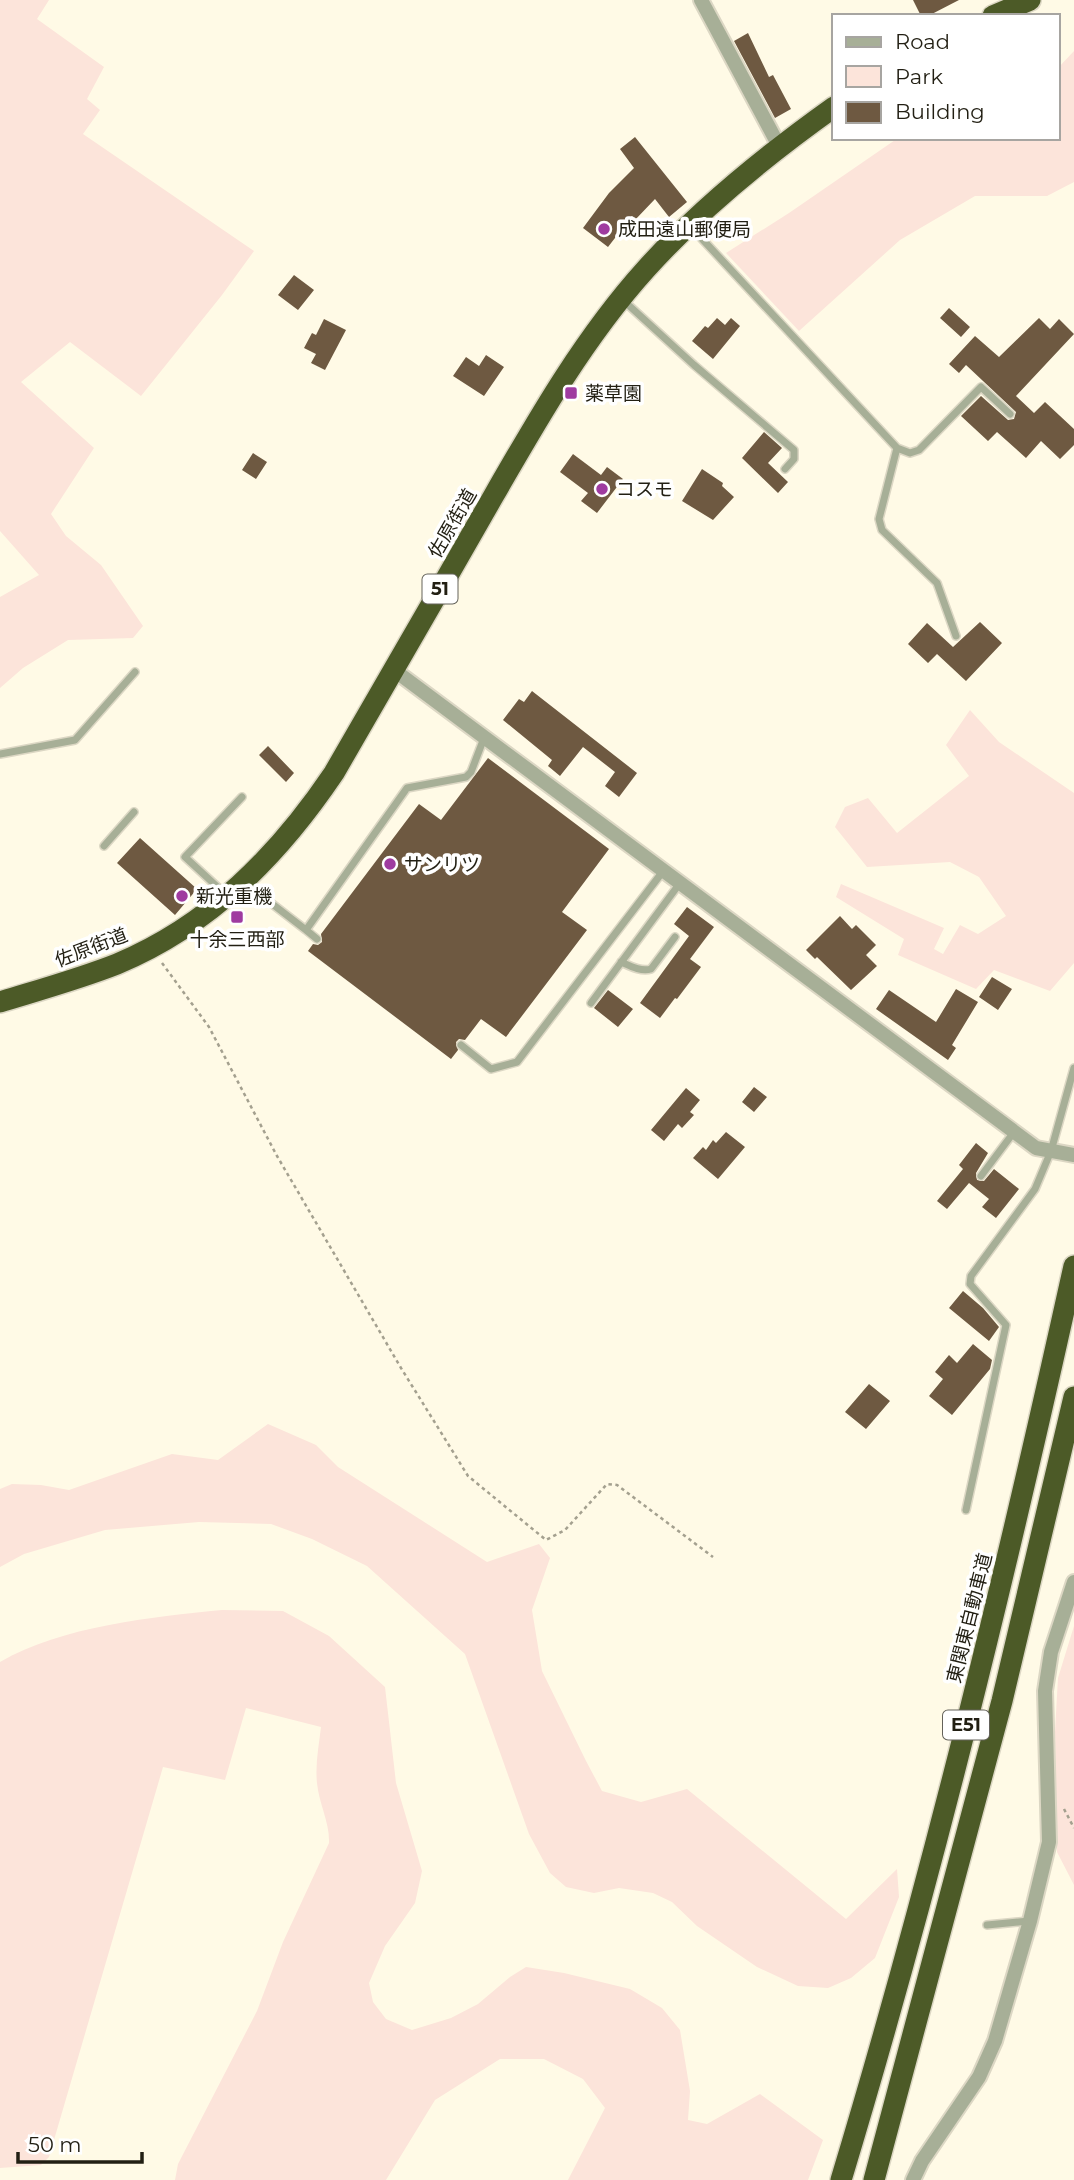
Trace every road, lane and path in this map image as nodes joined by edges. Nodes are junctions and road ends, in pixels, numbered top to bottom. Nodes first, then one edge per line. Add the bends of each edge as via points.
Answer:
1 (701, 0) edge
2 (1030, 0) edge
3 (998, 14) edge
4 (832, 108) edge
5 (779, 146) junction
6 (690, 226) junction
7 (622, 299) junction
8 (1010, 414) dead end
9 (897, 448) junction
10 (785, 469) dead end
11 (956, 636) dead end
12 (394, 670) junction
13 (135, 672) dead end
14 (484, 737) junction
15 (0, 754) edge
16 (242, 797) dead end
17 (134, 811) dead end
18 (104, 846) dead end
19 (664, 870) junction
20 (244, 882) junction
21 (680, 883) junction
22 (228, 897) junction
23 (306, 930) junction
24 (675, 937) dead end
25 (317, 939) dead end
26 (152, 947) junction
27 (621, 962) junction
28 (0, 1002) edge
29 (591, 1003) dead end
30 (461, 1045) dead end
31 (1074, 1069) edge
32 (1014, 1131) junction
33 (1062, 1153) edge
34 (981, 1176) dead end
35 (1074, 1266) edge
36 (1074, 1397) edge
37 (966, 1510) dead end
38 (713, 1557) dead end
39 (1074, 1583) edge
40 (1060, 1802) dead end
41 (1074, 1828) edge
42 (1030, 1921) junction
43 (987, 1925) dead end
44 (841, 2180) edge
45 (874, 2180) edge
46 (913, 2180) edge

1 - 5 street
2 - 3 highway
4 - 5 highway, 佐原街道 / 51
5 - 6 highway, 佐原街道 / 51
6 - 7 highway, 佐原街道 / 51
6 - 9 lane
7 - 10 lane via 794,450 794,459
7 - 12 highway, 佐原街道 / 51 via 544,410
8 - 9 lane via 981,387 919,450 910,453
9 - 11 lane via 879,519 883,530 937,583
12 - 14 street
12 - 20 highway, 佐原街道 / 51 via 308,811
13 - 15 lane via 75,740
14 - 19 street
14 - 23 lane via 466,777 407,788
16 - 22 lane via 185,857
17 - 18 lane
19 - 21 street
19 - 30 lane via 517,1062 491,1069
20 - 22 highway, 佐原街道 / 51
20 - 23 lane
21 - 27 lane
21 - 32 street
22 - 26 highway, 佐原街道 / 51
23 - 25 lane
24 - 27 lane via 651,969
26 - 28 highway, 佐原街道 / 51 via 116,964
26 - 38 path via 209,1027 284,1167 468,1476 546,1540 565,1530 607,1484 617,1485
27 - 29 lane
31 - 33 lane
32 - 33 street via 1036,1148
32 - 34 lane
33 - 37 lane via 971,1276 970,1284 1006,1325
35 - 44 highway, 東関東自動車道 / E51 via 974,1695
36 - 45 highway, E51 via 1002,1701
39 - 42 street via 1051,1652 1045,1691 1049,1842
40 - 41 path
42 - 43 lane
42 - 46 street via 995,2041 979,2077

